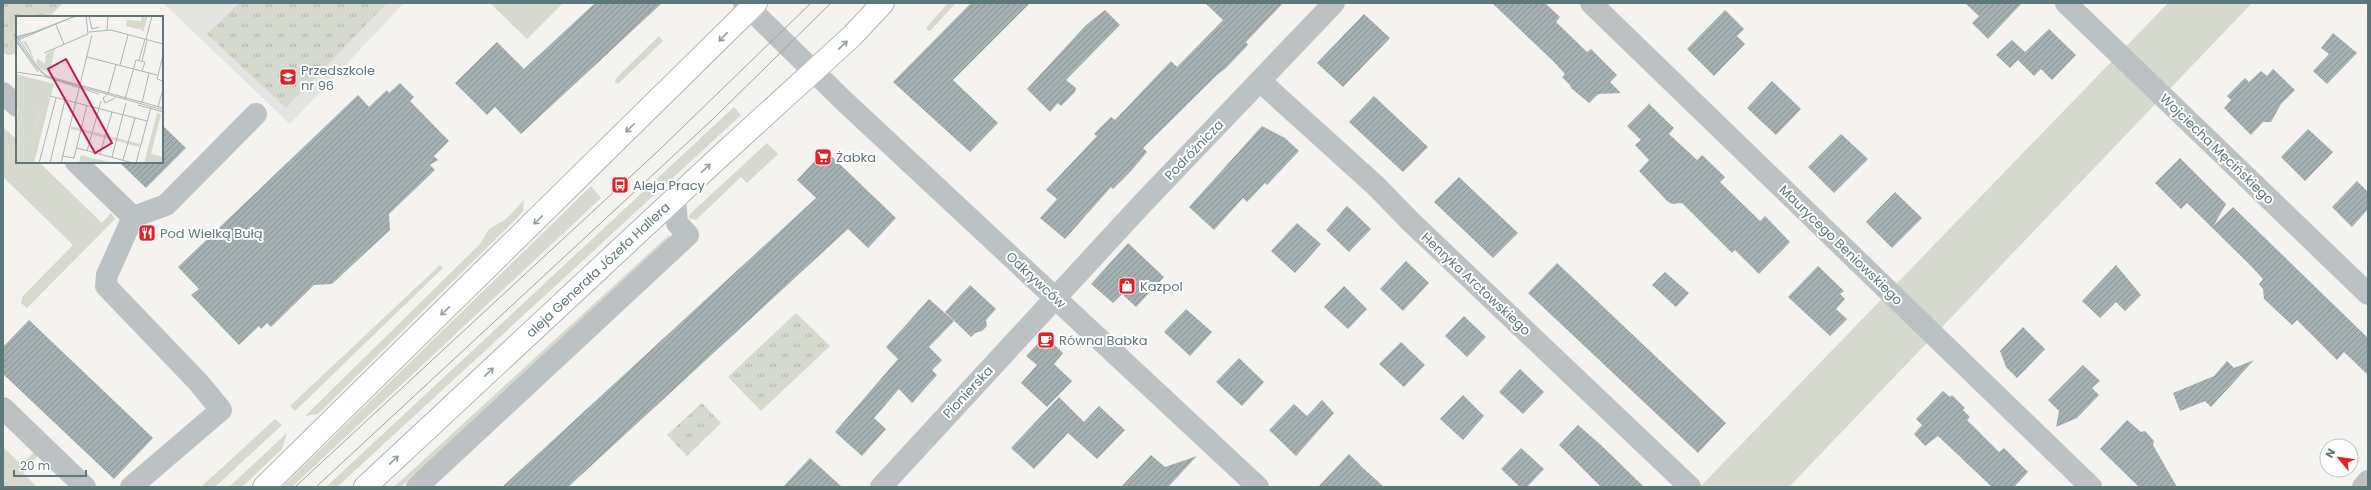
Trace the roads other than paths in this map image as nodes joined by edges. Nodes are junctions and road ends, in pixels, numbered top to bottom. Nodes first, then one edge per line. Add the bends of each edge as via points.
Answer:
1 (883, 3) edge
2 (1334, 3) edge
3 (1591, 3) edge
4 (2066, 3) edge
5 (750, 5) edge
6 (814, 71) junction
7 (1261, 82) junction
8 (3, 93) edge
9 (16, 105) edge
10 (256, 114) dead end
11 (77, 163) edge
12 (675, 198) junction
13 (134, 217) junction
14 (2368, 294) edge
15 (1056, 298) junction
16 (3, 408) edge
17 (2368, 481) edge
18 (85, 487) edge
19 (132, 487) edge
20 (264, 487) edge
21 (365, 487) edge
22 (417, 487) edge
23 (881, 487) edge
24 (1258, 487) edge
25 (1690, 487) edge
26 (2091, 487) edge
27 (2363, 487) edge

6 -> 1 main road, aleja Generała Józefa Hallera via 856,33
2 - 7 street, Podróżnicza
3 - 26 street, Maurycego Beniowskiego
4 - 14 street, Wojciecha Męcińskiego
5 - 6 street, Odkrywców
5 -> 20 main road
12 -> 6 main road, aleja Generała Józefa Hallera
6 - 15 street, Odkrywców
7 - 15 street, Podróżnicza via 1142,204
7 - 25 street, Henryka Arctowskiego via 1376,186
8 - 9 street
10 - 13 street via 166,205
11 - 13 street
21 -> 12 main road, aleja Generała Józefa Hallera
12 - 22 street via 677,223 688,235
13 - 19 street via 107,274 106,286 199,383 221,410
15 - 23 street, Pionierska
15 - 24 street, Odkrywców
16 - 18 street
17 - 27 street

